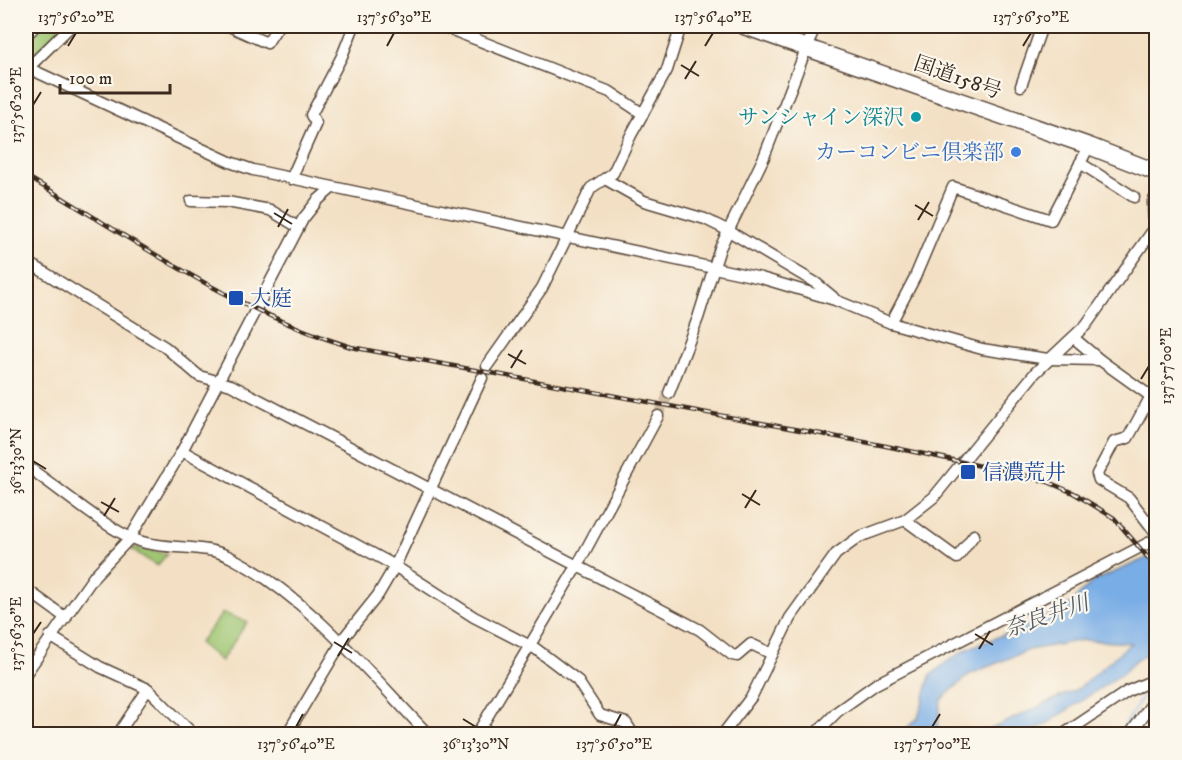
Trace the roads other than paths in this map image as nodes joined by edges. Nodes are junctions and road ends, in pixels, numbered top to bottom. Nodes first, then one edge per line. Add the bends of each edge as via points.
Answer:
1 (31, 26) edge
2 (71, 26) edge
3 (229, 26) edge
4 (278, 26) edge
5 (354, 26) edge
6 (442, 26) edge
7 (681, 26) edge
8 (744, 26) edge
9 (776, 26) edge
10 (1042, 26) edge
11 (26, 31) edge
12 (810, 37) edge
13 (26, 68) edge
14 (1021, 86) dead end
15 (643, 114) junction
16 (1089, 146) junction
17 (1080, 163) junction
18 (1156, 164) edge
19 (1156, 172) edge
20 (291, 178) junction
21 (605, 179) junction
22 (332, 188) junction
23 (1156, 196) edge
24 (1134, 197) dead end
25 (191, 201) dead end
26 (298, 227) junction
27 (727, 230) junction
28 (566, 238) junction
29 (26, 261) edge
30 (714, 267) junction
31 (835, 300) junction
32 (891, 323) junction
33 (1075, 339) junction
34 (1048, 359) junction
35 (1100, 360) junction
36 (487, 366) dead end
37 (482, 378) dead end
38 (218, 382) junction
39 (669, 393) tunnel mouth
40 (1154, 398) edge
41 (658, 416) tunnel mouth
42 (182, 451) junction
43 (26, 466) edge
44 (430, 490) junction
45 (905, 520) junction
46 (1156, 533) edge
47 (974, 535) dead end
48 (130, 538) junction
49 (1156, 539) edge
50 (395, 566) junction
51 (577, 566) junction
52 (26, 589) edge
53 (66, 618) junction
54 (50, 636) junction
55 (342, 644) junction
56 (531, 647) junction
57 (772, 654) junction
58 (26, 674) edge
59 (1156, 679) edge
60 (148, 689) junction
61 (1156, 698) edge
62 (118, 735) edge
63 (193, 735) edge
64 (287, 735) edge
65 (428, 735) edge
66 (477, 735) edge
67 (633, 735) edge
68 (723, 735) edge
69 (815, 735) edge
70 (1064, 735) edge
71 (1130, 735) edge

1 - 11 highway
2 - 13 street
3 - 4 street via 267,43
5 - 20 street via 311,115 316,123
6 - 15 street via 610,92
7 - 15 street via 667,70
8 - 12 highway, 国道158号
9 - 12 highway, 国道158号
10 - 14 street
12 - 16 highway, 国道158号
12 - 18 highway, 国道158号
12 - 27 street via 764,157
13 - 20 street via 230,162
15 - 21 street via 613,173
16 - 17 street
16 - 19 highway, 国道158号
17 - 24 street
17 - 32 street via 1051,220 953,186
20 - 22 street
21 - 27 street via 644,201 705,219
21 - 28 street via 591,188
22 - 26 street
22 - 28 street
23 - 33 street via 1154,229
25 - 26 street via 227,202 270,210
26 - 38 street
27 - 30 street
27 - 31 street via 816,283
28 - 30 street
28 - 36 street via 542,288
29 - 38 street via 165,347 199,376
30 - 31 street
30 - 39 street
31 - 32 street
32 - 34 street via 982,349
33 - 34 street
33 - 35 street
34 - 35 street
34 - 45 street via 934,497
35 - 40 street
37 - 44 street
38 - 42 street
38 - 44 street via 231,385
40 - 46 street via 1128,438 1114,442 1097,474 1099,480 1129,498
41 - 51 street
42 - 48 street
42 - 50 street
43 - 48 street
44 - 50 street
44 - 51 street
45 - 47 street via 957,558
45 - 57 street via 858,537 836,554 790,618
48 - 53 street via 95,575
48 - 55 street via 155,545 220,552 233,558 286,594
49 - 69 street via 876,684 838,711
50 - 55 street
50 - 56 street via 474,617
51 - 56 street
51 - 57 street via 700,630 732,655 737,656 751,644
52 - 53 street
53 - 54 street
54 - 58 street
54 - 60 street via 100,667
55 - 64 street
55 - 65 street
56 - 66 street
56 - 67 street via 578,680 600,715 626,723
57 - 68 street via 752,696
59 - 70 street via 1141,683
60 - 62 street
60 - 63 street
61 - 71 street

